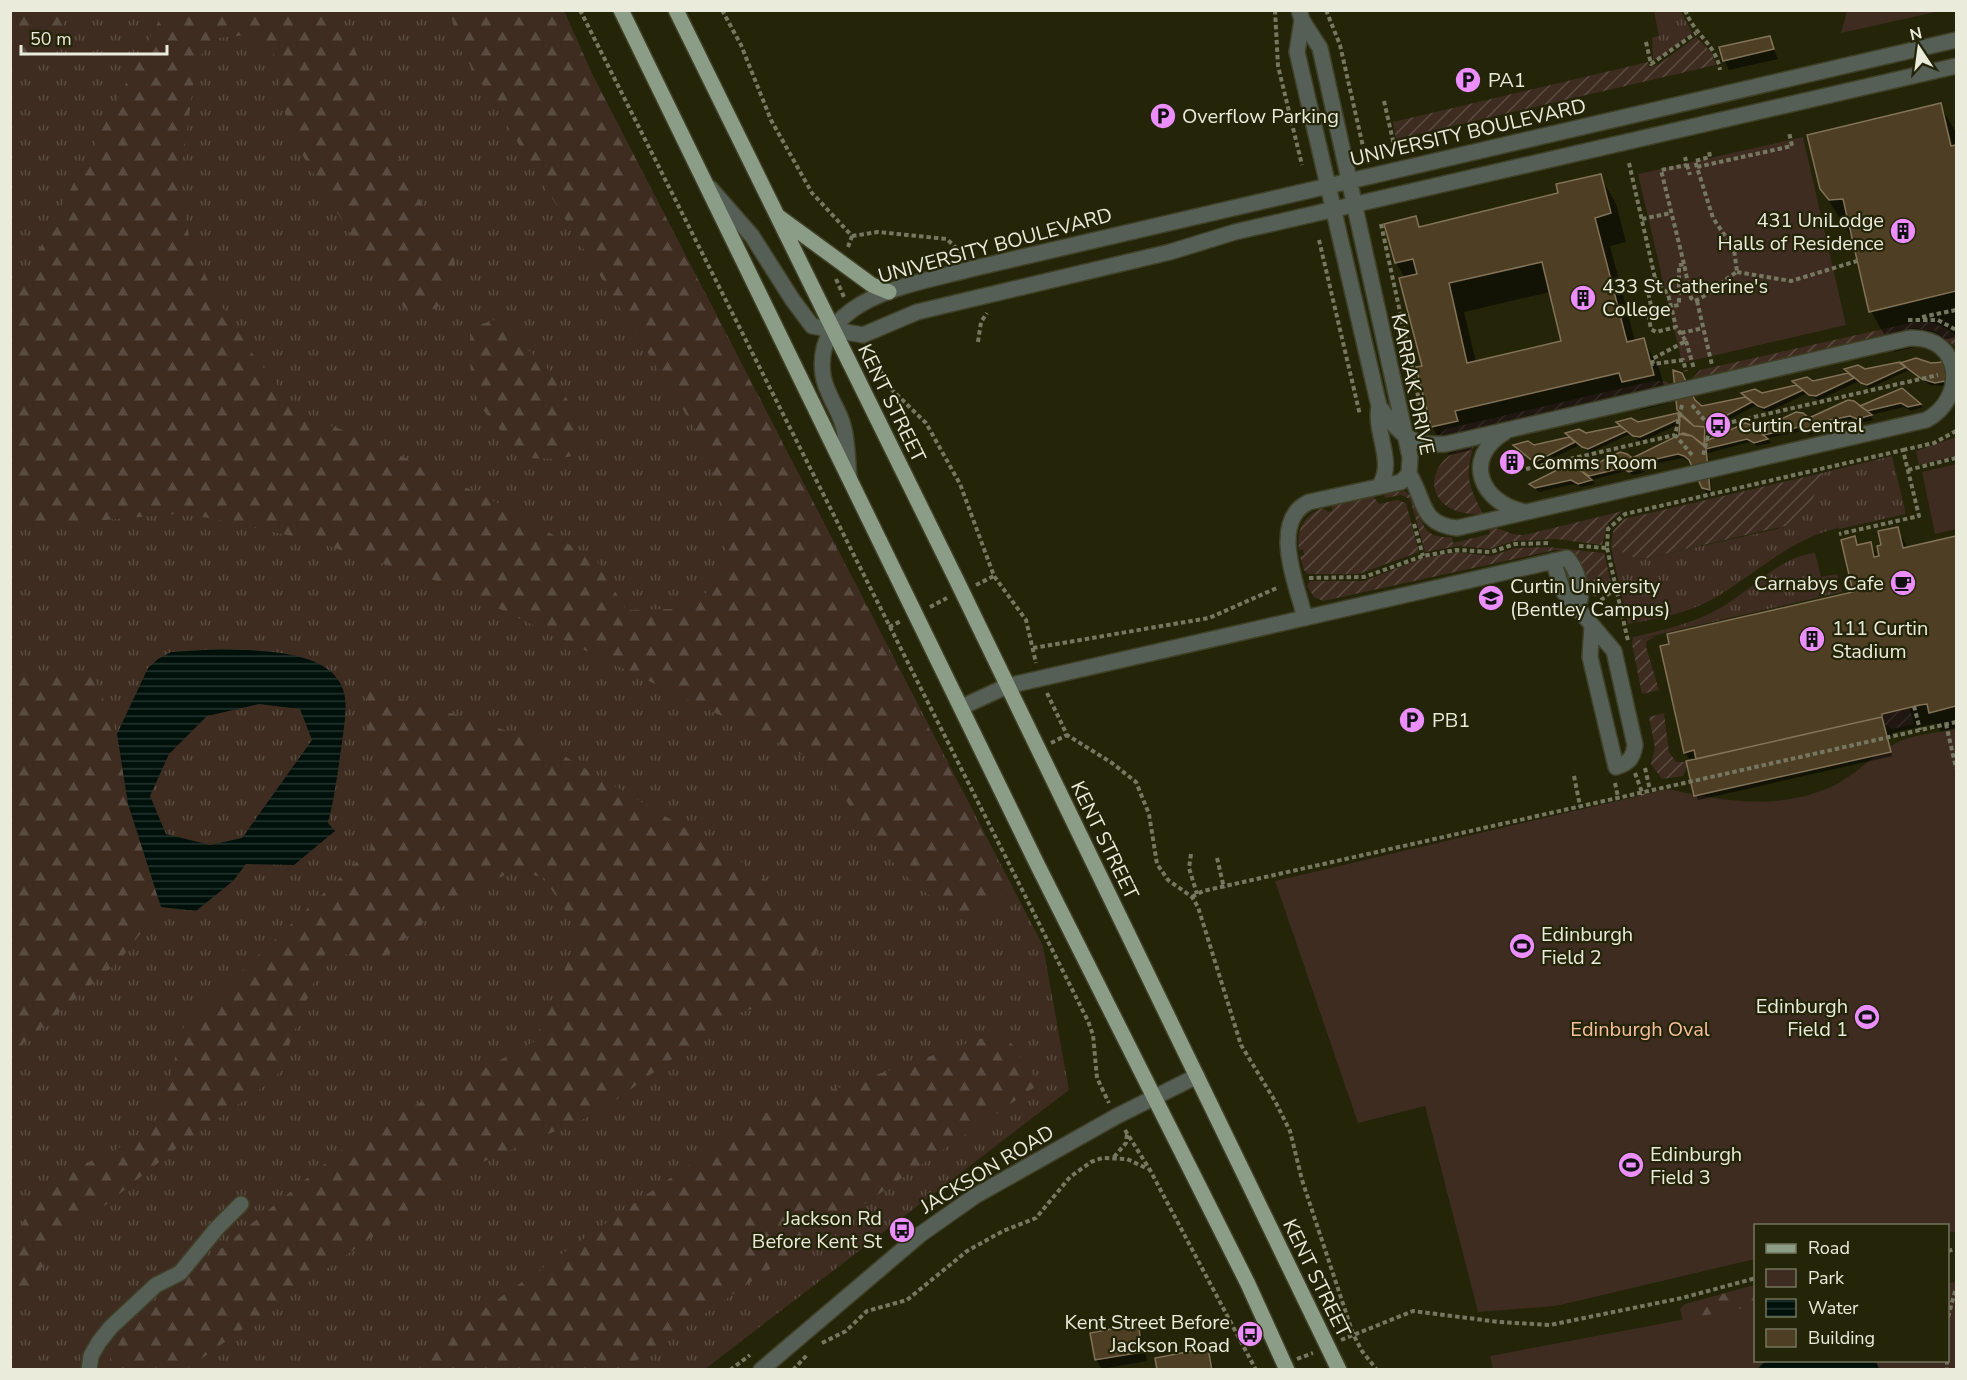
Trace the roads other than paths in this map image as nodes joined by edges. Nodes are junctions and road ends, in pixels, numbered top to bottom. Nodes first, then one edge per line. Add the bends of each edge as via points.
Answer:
1 (621, 10) edge
2 (676, 10) edge
3 (1300, 15) edge
4 (1956, 40) edge
5 (1956, 66) edge
6 (702, 179) junction
7 (1350, 181) junction
8 (1328, 186) junction
9 (1354, 204) junction
10 (1333, 209) junction
11 (776, 216) junction
12 (889, 292) junction
13 (832, 330) junction
14 (1379, 406) junction
15 (1511, 429) junction
16 (1405, 436) junction
17 (1409, 474) junction
18 (849, 477) junction
19 (1380, 485) junction
20 (1527, 512) junction
21 (1584, 615) junction
22 (1305, 618) junction
23 (1007, 686) junction
24 (962, 707) junction
25 (1197, 1076) junction
26 (1154, 1097) junction
27 (240, 1204) dead end
28 (1286, 1367) edge
29 (89, 1370) edge
30 (761, 1370) edge
31 (1339, 1370) edge

1 - 6 main road, KENT STREET
2 - 11 main road, KENT STREET
3 - 7 street, KARRAK DRIVE via 1320,48
3 - 8 street, KARRAK DRIVE via 1297,52
4 - 7 street, UNIVERSITY BOULEVARD
5 - 9 street
6 - 13 street, KENT STREET via 752,236 812,326
6 - 18 main road, KENT STREET
7 - 8 street, UNIVERSITY BOULEVARD
7 - 9 street, KARRAK DRIVE
8 - 10 street, KARRAK DRIVE
8 - 12 street, UNIVERSITY BOULEVARD via 982,266
9 - 10 street
9 - 16 street, KARRAK DRIVE
10 - 13 street via 917,312 863,335
10 - 14 street, KARRAK DRIVE
11 - 12 main road via 872,285
11 - 13 main road, KENT STREET
12 - 13 street, UNIVERSITY BOULEVARD via 850,309
13 - 18 street, KENT STREET via 823,351 823,377 843,424
13 - 23 main road, KENT STREET
14 - 16 street
14 - 19 street, KARRAK DRIVE via 1376,418 1386,468
15 - 16 street via 1424,446
15 - 20 street via 1488,447 1481,475 1484,488 1497,501
15 - 20 street via 1910,338 1933,341 1950,354 1954,365 1952,400 1926,420
16 - 17 street, KARRAK DRIVE
17 - 19 street, KARRAK DRIVE via 1401,482
17 - 20 street via 1430,518 1443,526 1457,528
18 - 24 main road, KENT STREET
19 - 22 street via 1309,502 1295,512 1287,532
21 - 21 street via 1590,657 1616,767 1628,763 1634,754 1632,724 1614,651
21 - 22 street via 1563,591 1563,552
22 - 23 street
23 - 24 street
23 - 25 main road, KENT STREET
24 - 26 main road, KENT STREET
25 - 26 street, JACKSON ROAD
25 - 31 main road, KENT STREET
26 - 28 main road, KENT STREET
26 - 30 street, JACKSON ROAD via 975,1196 921,1234
27 - 29 street via 180,1273 156,1285 111,1327 91,1356

